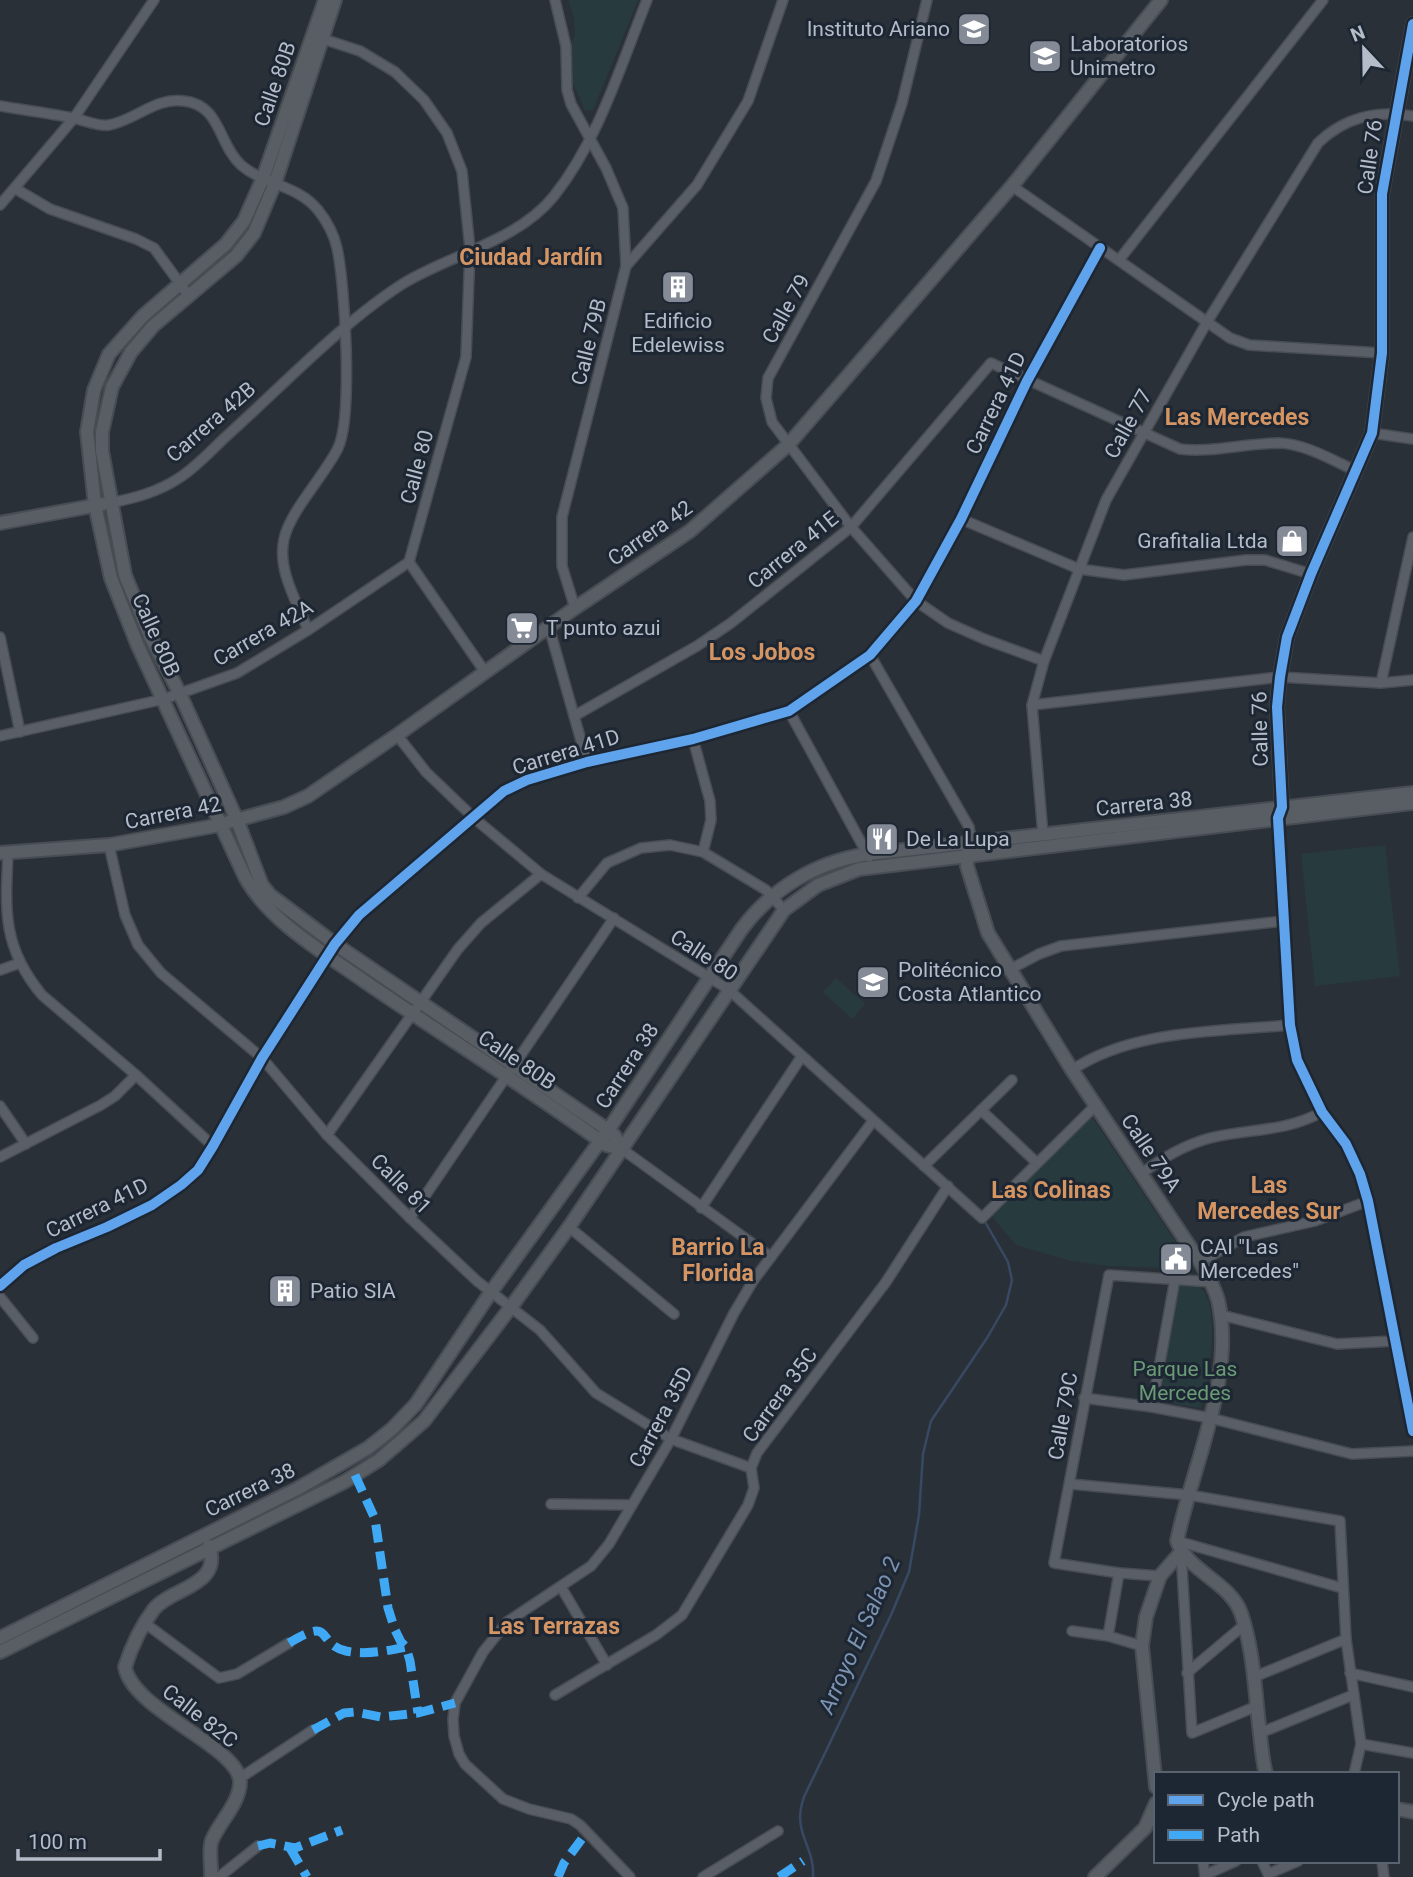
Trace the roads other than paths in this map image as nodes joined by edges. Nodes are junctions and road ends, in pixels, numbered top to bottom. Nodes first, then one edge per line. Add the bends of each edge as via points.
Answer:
1 (155, 0) edge
2 (325, 0) edge
3 (335, 0) edge
4 (555, 0) edge
5 (647, 0) edge
6 (783, 0) edge
7 (927, 0) edge
8 (1161, 0) edge
9 (1323, 0) edge
10 (1413, 24) edge
11 (316, 36) junction
12 (0, 106) edge
13 (1395, 113) junction
14 (1413, 116) edge
15 (74, 118) junction
16 (591, 140) junction
17 (269, 181) junction
18 (1012, 186) junction
19 (16, 189) junction
20 (0, 205) edge
21 (1100, 248) junction
22 (470, 249) junction
23 (1119, 260) junction
24 (626, 266) junction
25 (185, 291) junction
26 (1207, 322) junction
27 (345, 328) junction
28 (1382, 352) junction
29 (1027, 381) junction
30 (1142, 433) junction
31 (1372, 433) junction
32 (1413, 439) edge
33 (788, 445) junction
34 (1356, 471) junction
35 (110, 503) junction
36 (95, 505) junction
37 (961, 519) junction
38 (0, 523) edge
39 (851, 527) junction
40 (1413, 537) edge
41 (409, 562) junction
42 (1079, 569) junction
43 (1311, 574) junction
44 (916, 601) junction
45 (575, 608) junction
46 (549, 627) junction
47 (308, 630) junction
48 (0, 636) edge
49 (870, 655) junction
50 (1044, 661) junction
51 (485, 672) junction
52 (1280, 677) junction
53 (1413, 680) edge
54 (1381, 683) junction
55 (180, 694) junction
56 (164, 699) junction
57 (1032, 705) junction
58 (789, 712) junction
59 (576, 715) junction
60 (20, 732) junction
61 (397, 735) junction
62 (0, 736) edge
63 (693, 739) junction
64 (587, 762) junction
65 (1413, 793) edge
66 (1413, 803) edge
67 (1280, 812) junction
68 (474, 818) junction
69 (237, 820) junction
70 (221, 824) junction
71 (1043, 835) junction
72 (109, 845) junction
73 (969, 849) junction
74 (703, 852) junction
75 (868, 853) junction
76 (4, 854) edge
77 (874, 867) junction
78 (541, 874) junction
79 (772, 896) junction
80 (578, 898) junction
81 (784, 910) junction
82 (614, 918) junction
83 (1283, 921) junction
84 (331, 949) junction
85 (20, 963) junction
86 (0, 970) edge
87 (1009, 970) junction
88 (708, 977) junction
89 (728, 989) junction
90 (420, 1001) junction
91 (411, 1014) junction
92 (1290, 1026) junction
93 (802, 1056) junction
94 (262, 1058) junction
95 (510, 1070) junction
96 (1072, 1070) junction
97 (136, 1075) junction
98 (1012, 1080) dead end
99 (1096, 1105) junction
100 (0, 1106) edge
101 (981, 1110) junction
102 (1322, 1112) junction
103 (873, 1121) junction
104 (604, 1135) junction
105 (327, 1136) junction
106 (26, 1144) junction
107 (213, 1146) junction
108 (622, 1149) junction
109 (0, 1157) edge
110 (1037, 1163) junction
111 (924, 1166) junction
112 (1141, 1174) junction
113 (947, 1186) junction
114 (1367, 1201) junction
115 (701, 1208) junction
116 (410, 1218) junction
117 (569, 1227) junction
118 (771, 1256) junction
119 (1200, 1262) junction
120 (1175, 1279) junction
121 (1212, 1282) junction
122 (0, 1286) edge
123 (491, 1292) junction
124 (0, 1297) edge
125 (511, 1307) junction
126 (674, 1314) dead end
127 (1220, 1315) junction
128 (33, 1338) dead end
129 (1394, 1341) junction
130 (1084, 1398) junction
131 (1152, 1407) junction
132 (1210, 1418) junction
133 (1413, 1431) edge
134 (671, 1439) junction
135 (1413, 1451) edge
136 (751, 1468) junction
137 (1070, 1484) junction
138 (1189, 1495) junction
139 (551, 1504) dead end
140 (632, 1505) junction
141 (203, 1535) junction
142 (1179, 1546) junction
143 (211, 1550) junction
144 (1119, 1573) junction
145 (1160, 1576) junction
146 (561, 1587) junction
147 (1342, 1588) junction
148 (146, 1624) junction
149 (1244, 1625) junction
150 (1072, 1631) dead end
151 (1108, 1636) junction
152 (0, 1638) edge
153 (1346, 1639) junction
154 (289, 1643) dead end
155 (1142, 1646) junction
156 (0, 1652) edge
157 (607, 1665) junction
158 (1187, 1673) junction
159 (1350, 1673) junction
160 (1254, 1677) junction
161 (1413, 1687) edge
162 (555, 1695) dead end
163 (1353, 1695) junction
164 (1257, 1706) junction
165 (313, 1730) dead end
166 (1260, 1733) junction
167 (1361, 1744) junction
168 (1413, 1753) edge
169 (1155, 1772) edge
170 (1266, 1772) edge
171 (1354, 1772) edge
172 (240, 1778) junction
173 (1154, 1808) edge
174 (778, 1831) dead end
175 (258, 1846) dead end
176 (1232, 1863) edge
177 (1263, 1863) edge
178 (1293, 1863) edge
179 (231, 1873) edge
180 (1205, 1876) edge
181 (211, 1877) edge
182 (219, 1877) edge
183 (630, 1877) edge
184 (702, 1877) edge
185 (1095, 1877) edge

1 - 15 street
2 - 11 main road, Calle 80B
3 - 11 main road, Calle 80B
4 - 16 street via 566,46 567,90
5 - 16 street
6 - 24 street, Calle 79B via 748,101 697,184
7 - 33 street, Calle 79 via 902,103 876,181 768,378 766,398 772,422
8 - 18 main road, Carrera 42
9 - 23 street
10 - 13 main road, Calle 76
11 - 17 main road, Calle 80B
11 - 22 street, Calle 80 via 360,51 395,72 424,100 447,134 462,171
12 - 15 street
13 - 14 street, Calle 77
13 - 26 street, Calle 77 via 1355,118 1318,143
13 - 28 main road, Calle 76 via 1382,194
15 - 17 street via 107,126 157,103 183,100 202,106 240,164
15 - 19 street
16 - 22 street via 536,215 503,236
16 - 24 street via 623,208
17 - 25 main road, Calle 80B via 232,237
17 - 27 street via 296,192 317,209 329,227 337,247
18 - 21 street
18 - 33 main road, Carrera 42
19 - 20 street
19 - 25 street via 50,209 154,248
21 - 23 street
21 - 29 street, Carrera 41D
22 - 27 street via 402,285
22 - 41 street, Calle 80 via 466,357
23 - 26 street
24 - 45 street, Calle 79B via 562,517 562,566
25 - 35 main road, Calle 80B via 131,352 112,387 102,432
25 - 36 main road, Calle 80B via 143,316 109,354 94,390 87,432
26 - 28 street via 1249,345
26 - 30 street, Calle 77
27 - 35 street, Carrera 42B via 181,477 143,496
27 - 47 street via 346,418 339,446 284,539 284,572
28 - 31 main road, Calle 76
29 - 30 street
29 - 37 street, Carrera 41D
29 - 39 street, Carrera 41E via 991,363
30 - 34 street via 1198,452 1280,443 1307,449
30 - 42 street, Calle 77 via 1105,500
31 - 32 street
31 - 34 main road, Calle 76
33 - 39 street, Calle 79
33 - 45 main road, Carrera 42 via 690,531
34 - 43 main road, Calle 76
35 - 36 main road, Carrera 42B
35 - 55 main road, Calle 80B via 125,575
36 - 38 main road, Carrera 42B
36 - 56 main road, Calle 80B via 111,578
37 - 42 street
37 - 44 street, Carrera 41D
39 - 44 street, Calle 79
39 - 59 street, Carrera 41E via 731,624
40 - 54 street
41 - 47 street, Carrera 42A
41 - 51 street
42 - 43 street via 1124,575 1265,560
42 - 50 street, Calle 77
43 - 52 main road, Calle 76 via 1287,637
44 - 49 street, Carrera 41D
44 - 50 street, Calle 79 via 948,623
45 - 46 main road, Carrera 42
46 - 51 main road, Carrera 42
46 - 59 street
47 - 55 street, Carrera 42A via 237,673
48 - 60 street
49 - 58 street, Carrera 41D
49 - 73 street, Calle 79A via 969,827
50 - 57 street, Calle 77
51 - 61 main road, Carrera 42
52 - 54 street
52 - 57 street
52 - 67 main road, Calle 76
53 - 54 street
55 - 56 street, Carrera 42A
55 - 69 main road, Calle 80B
56 - 60 street, Carrera 42A
56 - 70 main road, Calle 80B
57 - 71 street, Calle 77
58 - 63 street, Carrera 41D
58 - 75 street
59 - 64 street
60 - 62 street, Carrera 42A
61 - 68 street, Calle 80 via 426,772
61 - 69 main road, Carrera 42 via 308,796
63 - 64 street, Carrera 41D
63 - 74 street via 710,801 711,820
64 - 68 street, Carrera 41D via 504,791
65 - 67 main road, Carrera 38
66 - 67 main road, Carrera 38
67 - 71 main road, Carrera 38
67 - 73 main road, Carrera 38
67 - 83 street, Calle 76
68 - 78 street, Calle 80
68 - 84 street, Carrera 41D via 359,915
69 - 70 main road, Carrera 42
69 - 84 main road, Calle 80B via 270,895
70 - 72 main road, Carrera 42
70 - 84 main road, Calle 80B via 259,900
71 - 73 main road, Carrera 38
72 - 76 main road, Carrera 42
72 - 94 street, Calle 81 via 125,915 138,945 162,973
73 - 75 main road, Carrera 38
73 - 77 main road, Carrera 38
73 - 87 main road, Calle 79A via 967,866 988,933
74 - 79 street
74 - 80 street via 670,845 641,848 607,863
75 - 77 street
75 - 79 main road, Carrera 38 via 809,872
76 - 85 street via 6,918
77 - 81 main road, Carrera 38 via 838,875
78 - 80 street, Calle 80
78 - 90 street via 481,923
79 - 81 street
79 - 88 main road, Carrera 38 via 755,911
80 - 82 street, Calle 80
81 - 89 main road, Carrera 38
82 - 88 street, Calle 80
82 - 95 street
83 - 87 street via 1061,946
83 - 92 street, Calle 76
84 - 90 main road, Calle 80B
84 - 91 main road, Calle 80B
84 - 94 street, Carrera 41D
85 - 86 street
85 - 97 street via 42,995
87 - 96 main road, Calle 79A
88 - 89 street, Calle 80
88 - 104 main road, Carrera 38
89 - 93 street, Calle 80
89 - 108 main road, Carrera 38
90 - 91 street
90 - 95 main road, Calle 80B
91 - 95 main road, Calle 80B
91 - 105 street
92 - 96 street via 1130,1042
92 - 102 street, Calle 76 via 1297,1060
93 - 103 street, Calle 80
93 - 115 street
94 - 105 street, Calle 81
94 - 107 street, Carrera 41D
95 - 104 main road, Calle 80B
95 - 116 street
96 - 99 main road, Calle 79A
97 - 106 street via 101,1105
97 - 107 street
98 - 101 street
99 - 110 street
99 - 112 main road, Calle 79A
100 - 106 street
101 - 110 street
101 - 111 street
102 - 112 street via 1285,1128 1190,1145
102 - 114 street, Calle 76 via 1346,1144
103 - 111 street, Calle 80
103 - 118 street, Carrera 35D
104 - 108 main road, Calle 80B via 606,1145
104 - 123 main road, Carrera 38
105 - 116 street, Calle 81
106 - 109 street
107 - 122 street, Carrera 41D via 198,1170 152,1205 34,1259
108 - 115 street, Calle 80B
108 - 117 main road, Carrera 38
110 - 113 street, Calle 80 via 982,1218
111 - 113 street, Calle 80
112 - 119 main road, Calle 79A
113 - 136 street, Carrera 35C via 886,1282 757,1453
114 - 119 street via 1315,1221 1244,1237
114 - 129 street, Calle 76
115 - 118 street, Calle 80B
116 - 123 street, Calle 81
117 - 125 main road, Carrera 38
117 - 126 street
118 - 134 street, Carrera 35D via 734,1313
119 - 121 main road, Calle 79A
120 - 121 street
120 - 130 street, Calle 79C via 1109,1275
120 - 131 street
121 - 127 main road, Calle 79A
123 - 125 street, Calle 81
123 - 141 main road, Carrera 38 via 416,1404 392,1429 343,1464
124 - 128 street
125 - 134 street, Calle 81 via 540,1329 596,1393
125 - 143 main road, Carrera 38 via 424,1421 379,1460
127 - 129 street via 1337,1345
127 - 132 main road, Calle 79A via 1222,1342
129 - 133 street, Calle 76
130 - 131 street
130 - 137 street, Calle 79C
131 - 132 street
132 - 135 street via 1352,1454
132 - 138 main road, Calle 79A
134 - 136 street, Calle 81
134 - 140 street, Carrera 35D
136 - 157 street, Carrera 35C via 754,1488 748,1505 682,1615
137 - 138 street
137 - 144 street, Calle 79C via 1054,1563
138 - 142 main road, Calle 79A
138 - 147 street via 1340,1521
139 - 140 street
140 - 146 street, Carrera 35D via 591,1566
141 - 143 main road
141 - 152 main road, Carrera 38
142 - 145 main road
142 - 147 street
142 - 149 main road via 1236,1602
142 - 158 street
143 - 148 main road via 202,1578 160,1603
143 - 156 main road, Carrera 38
144 - 145 street
144 - 151 street
145 - 155 main road
146 - 157 street
146 - 183 street, Carrera 35D via 518,1612 483,1652 455,1703 454,1736 466,1764 503,1799 571,1819
147 - 153 street
148 - 154 street via 219,1678 237,1674
148 - 172 main road, Calle 82C via 125,1667 134,1686 207,1742
149 - 158 street
149 - 160 main road
150 - 151 street
151 - 155 street
153 - 159 street
153 - 160 street
155 - 169 main road
157 - 162 street, Carrera 35C
158 - 164 street via 1192,1733
159 - 161 street
159 - 163 street
160 - 164 main road
163 - 166 street
163 - 167 street
164 - 166 main road
165 - 172 street
166 - 170 main road
167 - 168 street
167 - 171 street
172 - 181 main road, Calle 82C via 237,1795 212,1840
173 - 185 main road via 1145,1828
174 - 184 street
175 - 179 street
176 - 180 street
177 - 178 street via 1268,1874
179 - 182 street

